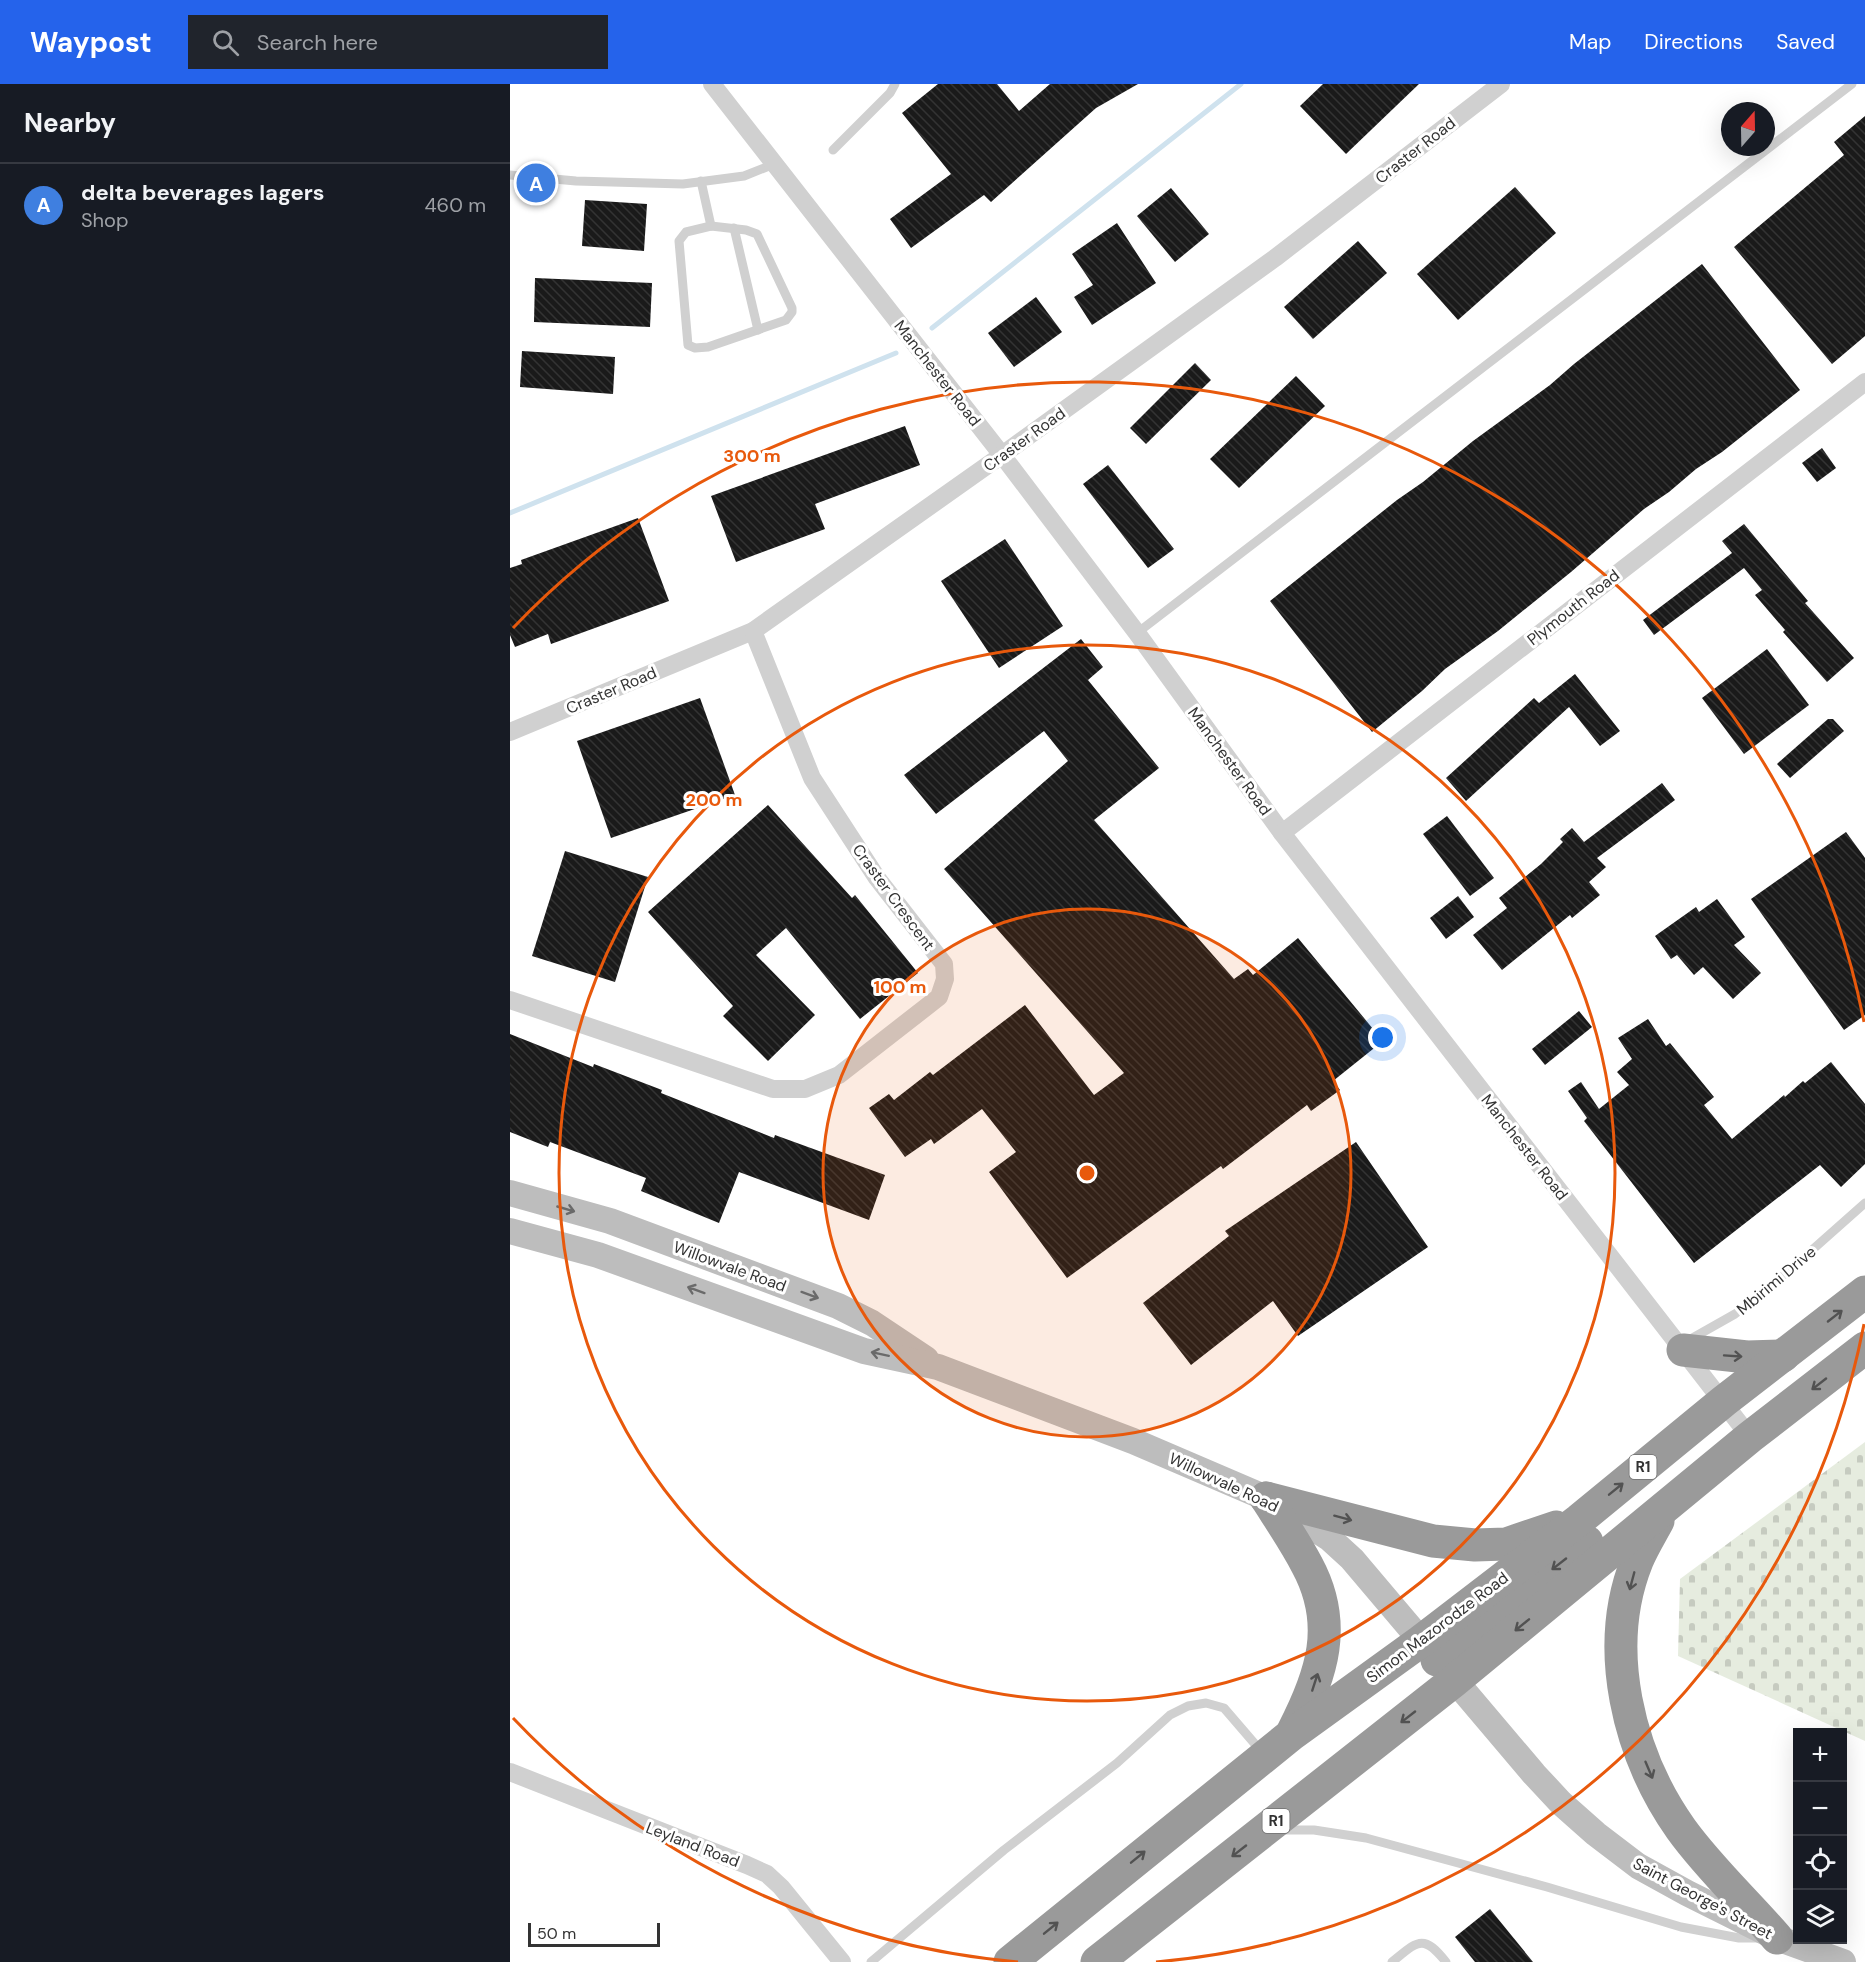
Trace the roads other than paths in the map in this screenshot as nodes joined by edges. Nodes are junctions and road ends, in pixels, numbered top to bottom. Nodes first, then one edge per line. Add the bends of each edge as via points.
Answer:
1 (712, 84) edge
2 (895, 84) edge
3 (1501, 84) edge
4 (1852, 84) edge
5 (833, 150) dead end
6 (774, 164) junction
7 (510, 175) edge
8 (701, 181) junction
9 (711, 226) junction
10 (734, 228) junction
11 (758, 330) junction
12 (1865, 382) edge
13 (1002, 455) junction
14 (753, 631) junction
15 (1137, 633) junction
16 (510, 732) edge
17 (1282, 833) junction
18 (510, 1000) edge
19 (510, 1194) edge
20 (1865, 1203) edge
21 (510, 1231) edge
22 (1865, 1292) edge
23 (1865, 1340) edge
24 (1681, 1348) junction
25 (1865, 1348) edge
26 (1783, 1356) junction
27 (938, 1367) junction
28 (1724, 1401) junction
29 (1750, 1437) junction
30 (1266, 1498) junction
31 (1665, 1509) junction
32 (1579, 1520) junction
33 (1437, 1661) junction
34 (1291, 1735) junction
35 (1265, 1755) junction
36 (510, 1772) edge
37 (1265, 1830) junction
38 (1777, 1938) junction
39 (842, 1962) edge
40 (871, 1962) edge
41 (1010, 1962) edge
42 (1097, 1962) edge
43 (1392, 1962) edge
44 (1446, 1962) edge
45 (1844, 1962) edge

1 - 6 street, Manchester Road
2 - 5 lane
3 - 13 street, Craster Road via 1275,258
4 - 15 lane
6 - 8 lane via 744,176
6 - 13 street, Manchester Road
7 - 8 lane via 628,183
8 - 9 lane
9 - 10 lane
9 - 11 lane via 686,232 679,241 688,345 708,347
10 - 11 lane
10 - 11 lane via 757,234 792,308 786,320
12 - 17 street, Plymouth Road
13 - 14 street, Craster Road
13 - 15 street, Manchester Road
14 - 16 street, Craster Road
14 - 18 street, Craster Crescent via 812,778 877,878 944,964 945,979 939,997 839,1075 805,1089 773,1089
15 - 17 street, Manchester Road
17 - 24 street, Manchester Road
19 -> 27 main road, Willowvale Road via 609,1221 838,1306 872,1323
20 - 24 lane, Mbirimi Drive via 1767,1290
27 -> 21 main road, Willowvale Road via 847,1345 598,1255
26 -> 22 highway, Simon Mazorodze Road / R1
23 - 28 highway via 1817,1354 1750,1405
24 -> 26 highway via 1725,1356
24 - 28 street, Manchester Road
25 -> 29 highway, Simon Mazorodze Road / R1
26 - 28 highway, Simon Mazorodze Road / R1
27 - 30 main road, Willowvale Road via 1133,1441
28 - 29 street, Manchester Road
32 -> 28 highway, Simon Mazorodze Road / R1
29 - 31 highway, Simon Mazorodze Road / R1
30 -> 32 highway via 1433,1541 1475,1545 1506,1544
30 - 33 main road, Willowvale Road via 1329,1538 1352,1559
34 -> 30 highway via 1317,1679 1325,1623 1320,1594 1307,1565
31 -> 33 highway, Simon Mazorodze Road / R1
31 -> 38 highway via 1637,1562 1627,1597 1621,1637 1626,1703 1637,1742 1657,1788 1681,1828
33 -> 32 highway, Simon Mazorodze Road / R1
33 - 34 highway, Simon Mazorodze Road / R1
33 -> 37 highway, Simon Mazorodze Road / R1
33 - 38 main road, Saint George's Street via 1534,1774 1596,1834 1638,1866
34 - 35 highway, Simon Mazorodze Road / R1
35 - 40 lane via 1224,1708 1206,1703 1170,1715 1117,1763 996,1857
41 -> 35 highway, Simon Mazorodze Road / R1
36 - 39 street, Leyland Road via 766,1874 782,1887
37 - 38 lane via 1314,1830 1366,1838 1681,1927 1739,1938
37 -> 42 highway, Simon Mazorodze Road / R1
38 - 45 main road, Saint George's Street
43 - 44 lane via 1414,1944 1424,1942 1433,1946

